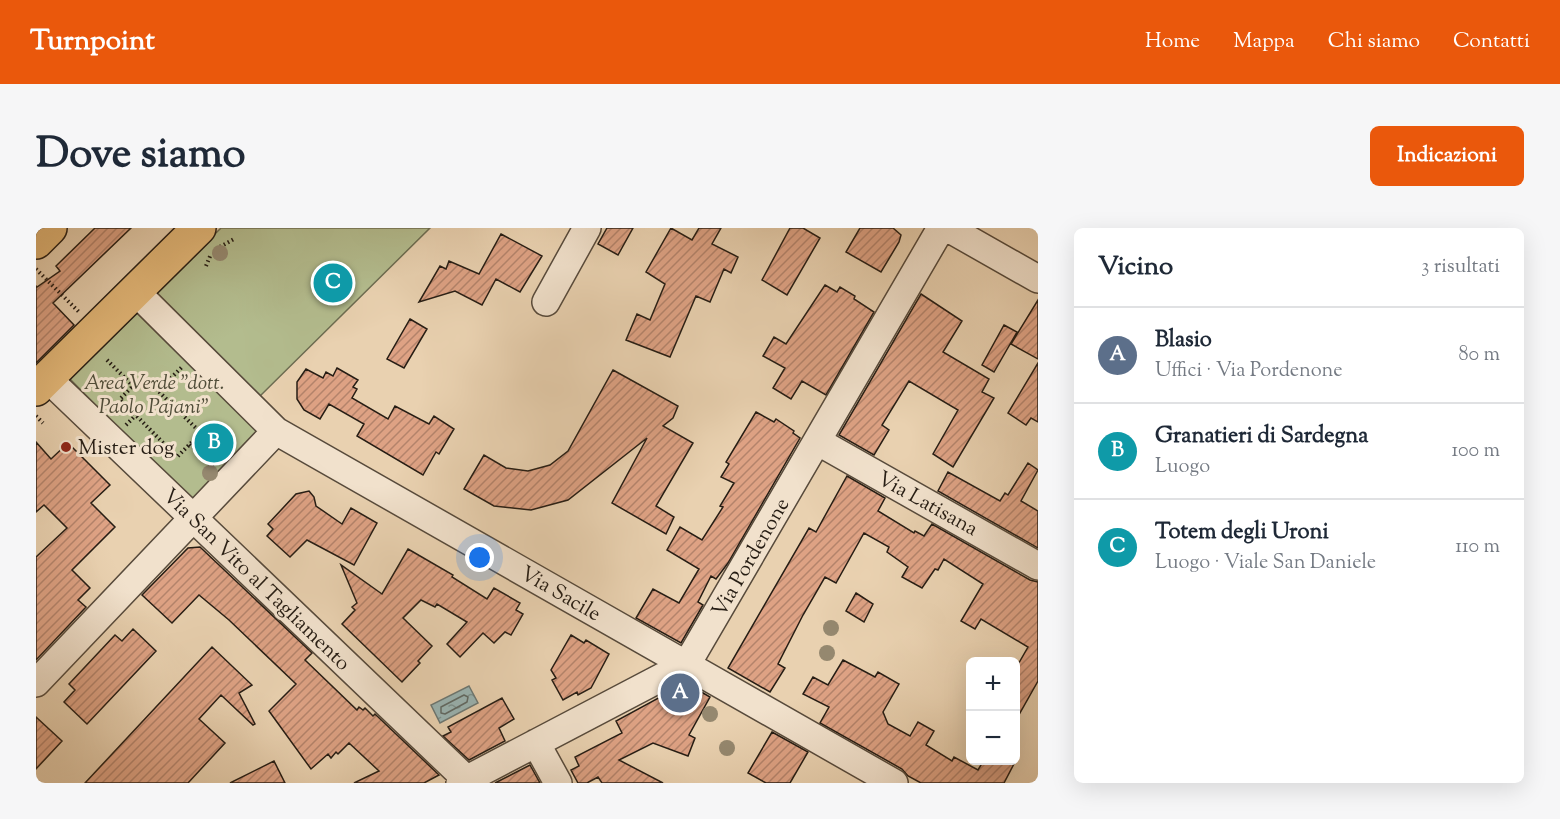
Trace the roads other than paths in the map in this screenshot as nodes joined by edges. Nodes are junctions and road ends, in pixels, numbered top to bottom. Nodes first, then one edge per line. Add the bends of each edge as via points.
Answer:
1 (50, 228) edge
2 (199, 228) edge
3 (587, 228) edge
4 (941, 228) edge
5 (948, 228) edge
6 (36, 242) edge
7 (1038, 279) edge
8 (136, 289) junction
9 (546, 302) dead end
10 (42, 384) edge
11 (276, 431) junction
12 (817, 441) junction
13 (193, 519) junction
14 (1038, 566) edge
15 (687, 664) junction
16 (36, 683) edge
17 (536, 743) junction
18 (463, 781) edge
19 (558, 783) edge
20 (894, 783) edge

1 - 6 main road
2 - 8 main road
3 - 9 street
4 - 12 street, Via Pordenone
5 - 7 street
8 - 10 main road
8 - 11 street, Via Sacile
10 - 13 street, Via San Vito al Tagliamento
11 - 13 street
11 - 15 street, Via Sacile
12 - 14 street, Via Latisana
12 - 15 street, Via Pordenone
13 - 16 street
13 - 18 street, Via San Vito al Tagliamento
15 - 17 street
15 - 20 street, Via Sacile
17 - 18 street
17 - 19 street

